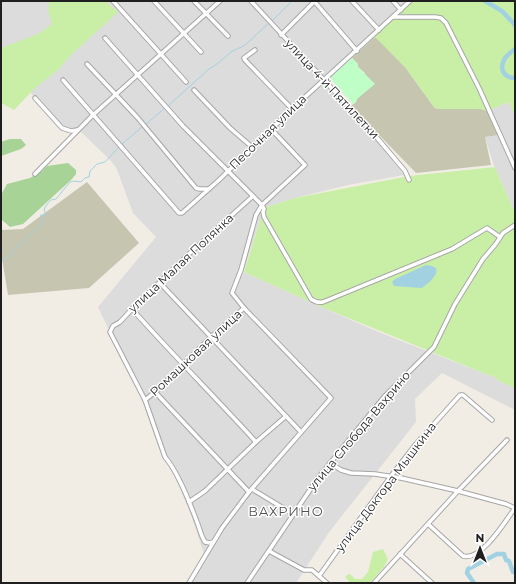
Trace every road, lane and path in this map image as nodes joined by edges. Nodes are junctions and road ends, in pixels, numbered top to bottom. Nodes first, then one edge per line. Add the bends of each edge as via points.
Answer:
1 (113, 1) edge
2 (154, 1) edge
3 (194, 1) edge
4 (220, 1) edge
5 (250, 1) edge
6 (314, 1) edge
7 (352, 1) edge
8 (393, 1) edge
9 (410, 1) edge
10 (401, 10) junction
11 (206, 14) junction
12 (392, 17) junction
13 (379, 30) junction
14 (184, 34) junction
15 (281, 35) junction
16 (228, 36) dead end
17 (105, 38) dead end
18 (255, 50) dead end
19 (357, 51) junction
20 (201, 52) dead end
21 (162, 54) junction
22 (87, 64) dead end
23 (138, 75) junction
24 (63, 80) dead end
25 (324, 80) junction
26 (186, 82) dead end
27 (194, 90) dead end
28 (116, 96) junction
29 (35, 98) dead end
30 (292, 109) junction
31 (93, 115) junction
32 (271, 129) junction
33 (77, 130) junction
34 (252, 147) junction
35 (515, 168) edge
36 (228, 171) junction
37 (35, 174) dead end
38 (409, 180) dead end
39 (209, 189) junction
40 (253, 196) junction
41 (262, 205) junction
42 (515, 224) edge
43 (500, 237) junction
44 (160, 283) junction
45 (244, 308) junction
46 (132, 309) junction
47 (211, 337) junction
48 (183, 365) junction
49 (155, 392) junction
50 (145, 400) junction
51 (285, 417) junction
52 (492, 420) dead end
53 (301, 432) junction
54 (507, 440) dead end
55 (256, 442) junction
56 (330, 463) junction
57 (227, 470) junction
58 (391, 476) junction
59 (250, 491) junction
60 (458, 491) junction
61 (189, 502) junction
62 (515, 508) edge
63 (293, 514) junction
64 (428, 524) junction
65 (214, 541) junction
66 (269, 551) junction
67 (400, 554) junction
68 (319, 576) junction
69 (189, 583) edge
70 (247, 583) edge
71 (327, 583) edge
72 (374, 583) edge
73 (432, 583) edge

1 - 21 street
2 - 14 street
3 - 11 street
4 - 11 street
5 - 15 street, улица 4-й Пятилетки
6 - 15 street
6 - 19 street
7 - 13 street
8 - 10 street
9 - 10 street, Песочная улица
10 - 12 street, Песочная улица
11 - 14 street
11 - 16 street
12 - 13 street, Песочная улица
12 - 35 street via 441,18 446,23 504,140
13 - 19 street, Песочная улица
14 - 20 street
14 - 21 street
15 - 25 street, улица 4-й Пятилетки
17 - 23 street
18 - 30 street via 244,60
19 - 25 street, Песочная улица
21 - 23 street
21 - 26 street
22 - 28 street
23 - 28 street
23 - 36 street via 183,126
24 - 31 street
25 - 30 street, Песочная улица
25 - 38 street, улица 4-й Пятилетки via 405,171
27 - 34 street
28 - 31 street
28 - 39 street via 196,188
29 - 33 street via 62,128
30 - 32 street, Песочная улица
31 - 33 street
31 - 39 street, Песочная улица via 179,213 186,211
32 - 34 street, Песочная улица
32 - 41 street, Ромашковая улица via 306,165
33 - 37 street
34 - 36 street, Песочная улица
36 - 39 street, Песочная улица
36 - 40 street
40 - 41 street
40 - 44 street, улица Малая Полянка
41 - 43 street via 264,217 311,299 318,302 452,249 487,228
41 - 45 street, Ромашковая улица via 256,215 246,256 232,292
42 - 43 street, улица Слобода Вахрино
43 - 56 street, улица Слобода Вахрино via 464,289 434,347 384,397
44 - 46 street, улица Малая Полянка
44 - 47 street
45 - 47 street, Ромашковая улица
45 - 53 street via 331,398
46 - 48 street
46 - 50 street, улица Малая Полянка via 110,332
47 - 48 street, Ромашковая улица
47 - 51 street
48 - 49 street, Ромашковая улица
48 - 55 street
49 - 50 street, Ромашковая улица
49 - 57 street
50 - 61 street via 165,457
51 - 53 street
51 - 55 street
52 - 58 street, улица Доктора Мышкина via 460,395
53 - 59 street
54 - 60 street
55 - 57 street
56 - 58 street via 351,473
56 - 63 street, улица Слобода Вахрино
57 - 59 street
57 - 61 street
58 - 60 street
58 - 68 street, улица Доктора Мышкина
59 - 63 street
59 - 65 street
60 - 62 street
60 - 64 street
61 - 65 street via 201,536 210,544
62 - 64 street via 485,547 470,557 463,556
63 - 66 street, улица Слобода Вахрино
64 - 67 street
65 - 69 street
66 - 68 street via 304,570 312,570
66 - 70 street, улица Слобода Вахрино
67 - 72 street
67 - 73 street
68 - 71 street

